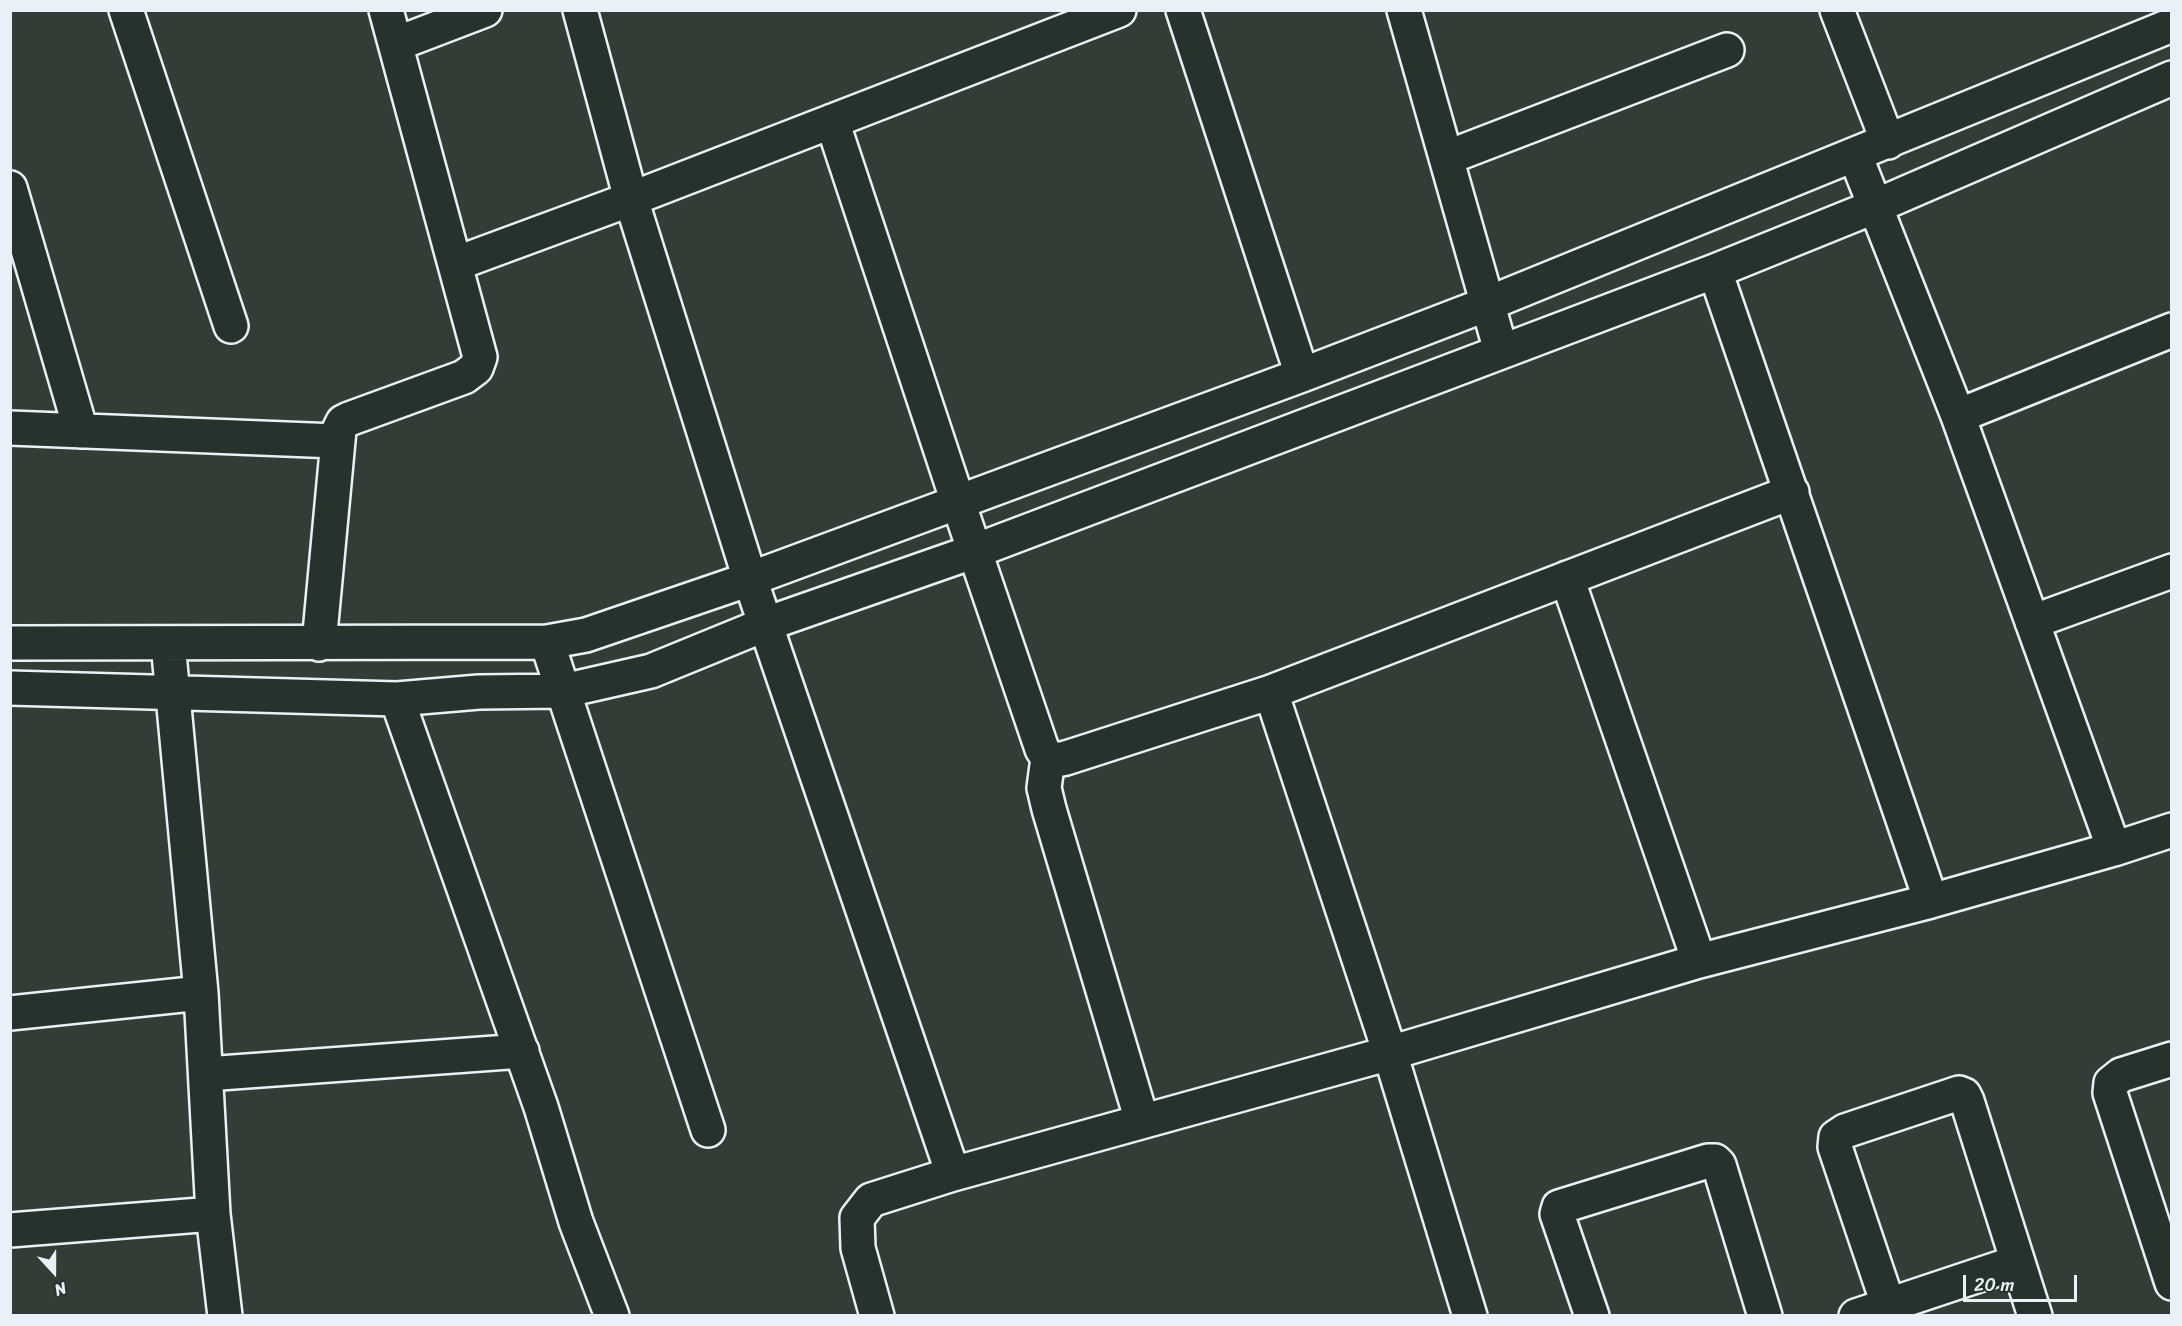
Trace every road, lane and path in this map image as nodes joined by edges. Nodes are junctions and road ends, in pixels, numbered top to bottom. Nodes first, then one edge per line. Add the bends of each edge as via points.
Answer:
1 (126, 10) edge
2 (386, 10) edge
3 (485, 10) edge
4 (579, 10) edge
5 (1119, 10) edge
6 (1184, 10) edge
7 (1404, 10) edge
8 (1837, 10) edge
9 (2172, 25) edge
10 (396, 44) junction
11 (1727, 50) dead end
12 (2172, 78) edge
13 (832, 121) junction
14 (1888, 142) junction
15 (1855, 155) junction
16 (1446, 158) junction
17 (12, 197) edge
18 (631, 199) junction
19 (1876, 206) junction
20 (455, 264) junction
21 (1715, 271) junction
22 (1487, 304) junction
23 (231, 326) dead end
24 (2172, 330) edge
25 (1502, 351) junction
26 (1302, 375) junction
27 (1958, 416) junction
28 (10, 428) edge
29 (81, 431) junction
30 (336, 441) junction
31 (1792, 492) junction
32 (958, 502) junction
33 (975, 551) junction
34 (2172, 571) edge
35 (1567, 578) junction
36 (750, 579) junction
37 (2032, 622) junction
38 (766, 624) junction
39 (547, 642) junction
40 (10, 643) edge
41 (168, 643) junction
42 (319, 644) junction
43 (10, 688) edge
44 (563, 691) junction
45 (172, 692) junction
46 (1271, 692) junction
47 (397, 699) junction
48 (1048, 758) junction
49 (2172, 830) edge
50 (2114, 849) junction
51 (1931, 901) junction
52 (1699, 961) junction
53 (201, 993) junction
54 (10, 1013) edge
55 (522, 1051) junction
56 (1390, 1053) junction
57 (2172, 1059) edge
58 (206, 1074) junction
59 (1142, 1121) junction
60 (708, 1130) dead end
61 (953, 1173) junction
62 (213, 1214) junction
63 (10, 1230) edge
64 (2164, 1231) edge
65 (2018, 1262) junction
66 (2172, 1283) edge
67 (1890, 1310) edge
68 (225, 1316) edge
69 (612, 1316) edge
70 (877, 1316) edge
71 (1470, 1316) edge
72 (1592, 1316) edge
73 (1765, 1316) edge
74 (1856, 1316) edge
75 (2035, 1316) edge

1 - 23 street
2 - 10 street
3 - 10 street
4 - 18 street
5 - 13 street
6 - 26 street
7 - 16 street
8 - 14 street
9 - 14 street
10 - 20 street
11 - 16 street
12 - 19 street
13 - 18 street
13 - 32 street
14 - 15 street
15 - 19 street
15 - 22 street
16 - 22 street
17 - 29 street
18 - 20 street
18 - 36 street
19 - 21 street
19 - 27 street
20 - 30 street via 480,357 477,368 464,377 343,422
21 - 25 street
21 - 31 street
22 - 25 street
22 - 26 street
24 - 27 street
25 - 33 street
26 - 32 street
27 - 37 street
28 - 29 street
29 - 30 street
30 - 42 street
31 - 35 street
31 - 51 street
32 - 33 street
32 - 36 street
33 - 38 street
33 - 48 street
34 - 37 street
35 - 46 street
35 - 52 street
36 - 38 street
36 - 39 street via 586,635
37 - 50 street
38 - 44 street via 651,670
38 - 61 street
39 - 42 street
39 - 44 street
40 - 41 street
41 - 42 street
41 - 45 street
43 - 45 street
44 - 47 street via 479,692
44 - 60 street
45 - 47 street
45 - 53 street
46 - 48 street via 1066,758
46 - 56 street
47 - 55 street
48 - 59 street via 1044,788 1048,809
49 - 50 street
50 - 51 street
51 - 52 street
52 - 56 street
53 - 54 street
53 - 58 street
55 - 58 street
55 - 69 street via 576,1222
56 - 59 street
56 - 71 street
57 - 64 street via 2121,1075 2111,1083 2110,1094
58 - 62 street
59 - 61 street
61 - 70 street via 871,1200 857,1218 858,1248
62 - 63 street
62 - 68 street
64 - 66 street
65 - 67 street
65 - 67 street via 1964,1095 1959,1093 1845,1131 1836,1137 1835,1147
65 - 75 street
67 - 74 street
72 - 73 street via 1557,1214 1559,1207 1708,1161 1719,1165

